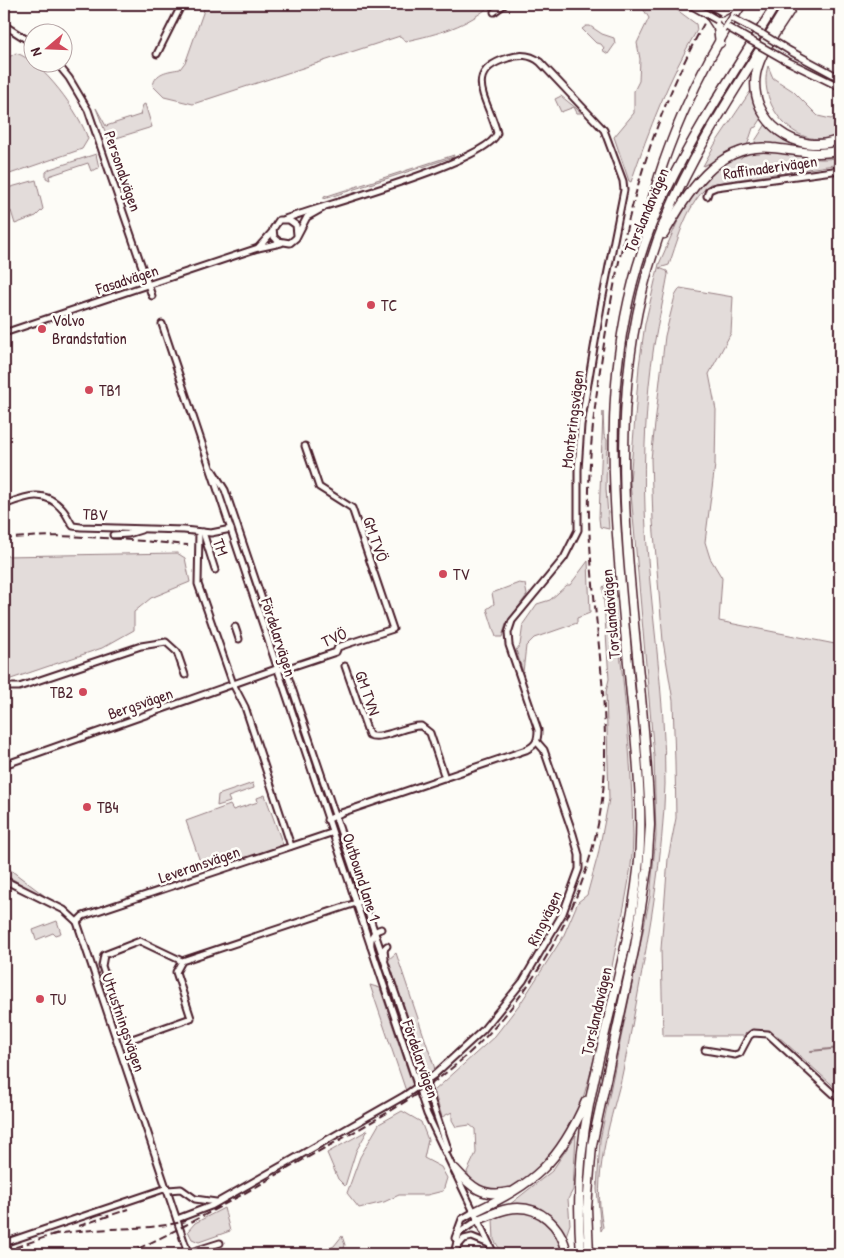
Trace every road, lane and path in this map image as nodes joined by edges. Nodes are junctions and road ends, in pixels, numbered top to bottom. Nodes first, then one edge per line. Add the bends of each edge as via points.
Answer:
1 (182, 4) edge
2 (504, 4) edge
3 (689, 4) edge
4 (708, 4) edge
5 (737, 4) edge
6 (742, 4) edge
7 (776, 4) edge
8 (788, 4) edge
9 (794, 4) edge
10 (494, 12) dead end
11 (722, 12) junction
12 (710, 16) junction
13 (732, 18) junction
14 (4, 25) edge
15 (727, 27) junction
16 (22, 37) edge
17 (720, 42) junction
18 (157, 54) dead end
19 (64, 72) edge
20 (840, 78) edge
21 (480, 84) joint
22 (840, 87) edge
23 (840, 139) edge
24 (840, 150) edge
25 (840, 170) edge
26 (707, 196) dead end
27 (328, 205) junction
28 (285, 219) junction
29 (273, 231) junction
30 (297, 235) junction
31 (281, 243) junction
32 (258, 248) junction
33 (642, 249) junction
34 (655, 251) junction
35 (148, 286) junction
36 (152, 296) dead end
37 (162, 324) dead end
38 (4, 333) edge
39 (304, 446) dead end
40 (207, 461) junction
41 (4, 505) edge
42 (236, 527) junction
43 (152, 529) junction
44 (230, 530) junction
45 (201, 532) junction
46 (113, 535) dead end
47 (215, 570) dead end
48 (235, 627) dead end
49 (393, 628) joint
50 (239, 639) dead end
51 (345, 666) dead end
52 (276, 669) junction
53 (284, 669) junction
54 (185, 675) dead end
55 (233, 684) junction
56 (4, 688) edge
57 (537, 742) junction
58 (4, 764) edge
59 (445, 778) junction
60 (332, 817) junction
61 (331, 833) junction
62 (291, 846) junction
63 (4, 880) edge
64 (360, 901) junction
65 (77, 922) junction
66 (372, 924) junction
67 (373, 934) junction
68 (370, 943) junction
69 (387, 946) dead end
70 (372, 955) junction
71 (182, 961) junction
72 (386, 972) junction
73 (705, 1050) dead end
74 (597, 1069) junction
75 (840, 1100) edge
76 (598, 1110) junction
77 (454, 1169) junction
78 (167, 1189) junction
79 (518, 1189) junction
80 (216, 1202) junction
81 (474, 1212) junction
82 (177, 1219) junction
83 (478, 1220) junction
84 (4, 1243) edge
85 (220, 1243) dead end
86 (489, 1244) junction
87 (455, 1249) edge
88 (187, 1254) edge
89 (494, 1254) edge
90 (567, 1254) edge
91 (581, 1254) edge
92 (589, 1254) edge
93 (594, 1254) edge

1 - 18 street
2 - 10 street
3 - 12 street, bridge
4 - 11 street, bridge
5 - 11 main road
6 - 13 main road
7 - 33 main road, Torslandavägen via 690,144
8 - 34 main road, Torslandavägen via 713,126 666,218
9 - 23 main road via 760,62 755,85 759,105 772,127 788,138 816,145
11 - 13 street, bridge
12 - 15 street, bridge
12 - 17 main road via 718,28
13 - 15 main road, bridge
13 - 20 street, bridge
14 - 16 street
15 - 17 main road
15 - 22 street, bridge
17 - 33 main road via 684,111 648,211
19 - 35 street, Personalvägen via 88,110
21 - 27 street, Fasadvägen via 497,131 492,142 448,166
21 - 57 street, Monteringsvägen via 484,72 497,61 520,55 536,59 604,130 624,190 581,426 578,530 564,558 512,621 508,633 509,645 538,730
24 - 34 main road via 817,154 759,148 726,158 694,185
25 - 26 street, Raffinaderivägen via 716,187
27 - 28 street, Fasadvägen
27 - 30 street, Fasadvägen via 307,217
28 - 29 street, Fasadvägen via 276,223
28 - 30 street via 295,224
29 - 31 street via 275,239
29 - 32 street, Fasadvägen
30 - 31 street, Fasadvägen via 292,242
31 - 32 street, Fasadvägen
32 - 35 street, Fasadvägen
33 - 74 main road, Torslandavägen via 622,328 612,426 616,516 639,786 639,867
34 - 76 main road, Torslandavägen via 635,320 626,383 624,446 625,517 650,825 635,946
35 - 36 street, Personalvägen
35 - 38 street, Fasadvägen
37 - 40 street, Fördelarvägen
39 - 49 street, GM TVÖ via 319,487 352,508
40 - 42 street, Fördelarvägen via 225,490
40 - 44 street, Fördelarvägen
41 - 43 street, TBV via 33,494 58,505 74,526
42 - 44 street
42 - 53 street, Fördelarvägen
43 - 45 street, TBV
43 - 46 street
44 - 45 street, TBV
44 - 52 street, Fördelarvägen
45 - 47 street, TM
45 - 55 street via 198,584
48 - 50 street
49 - 53 street, TVÖ
51 - 59 street, GM TVN via 369,735 379,737 421,726 430,733
52 - 53 street, Bergsvägen
52 - 55 street, Bergsvägen
52 - 60 street, Fördelarvägen
53 - 60 street, Fördelarvägen
54 - 56 street via 177,652 166,642 141,646 19,687
55 - 58 street, Bergsvägen
55 - 62 street via 245,707
57 - 59 street via 526,750
57 - 80 street, Ringvägen, bridge via 544,750 572,829 579,869 563,914 523,981 483,1030 434,1075 404,1096
59 - 60 street
60 - 61 street
60 - 64 street
60 - 64 street, Outbound lane 1
61 - 62 street, Leveransvägen
61 - 64 street
62 - 65 street, Leveransvägen via 83,916
63 - 65 street via 64,910
64 - 66 street
64 - 66 street, Fördelarvägen
64 - 68 street, Outbound lane 1
64 - 70 street, Fördelarvägen
64 - 71 street
65 - 78 street, Utrustningsvägen
66 - 67 street, Fördelarvägen
66 - 67 street via 381,929
67 - 68 street, Fördelarvägen
67 - 72 street, Fördelarvägen
68 - 70 street, Fördelarvägen
69 - 72 street, Fördelarvägen via 383,953
70 - 77 street, Fördelarvägen via 427,1114
71 - 71 street via 140,941 104,955 102,966 128,1038 191,1018 176,972
72 - 77 street, Fördelarvägen
73 - 75 street via 735,1055 740,1053 753,1033 768,1034
74 - 79 main road via 572,1133 546,1167
74 - 91 main road, Torslandavägen via 580,1173
76 - 92 main road, Torslandavägen via 587,1208
76 - 93 main road via 593,1195
77 - 79 main road via 481,1192 495,1194
77 - 81 street, Fördelarvägen
78 - 80 street via 181,1189 195,1199
78 - 82 street, Utrustningsvägen
78 - 84 street
79 - 81 main road
80 - 82 street via 204,1210
81 - 83 street, Fördelarvägen
81 - 87 street via 460,1222
82 - 88 street
83 - 86 street, Fördelarvägen
83 - 87 street via 462,1230
83 - 90 main road via 513,1208 537,1212 557,1228
85 - 88 street
86 - 87 street via 472,1236
86 - 89 street, Fördelarvägen

